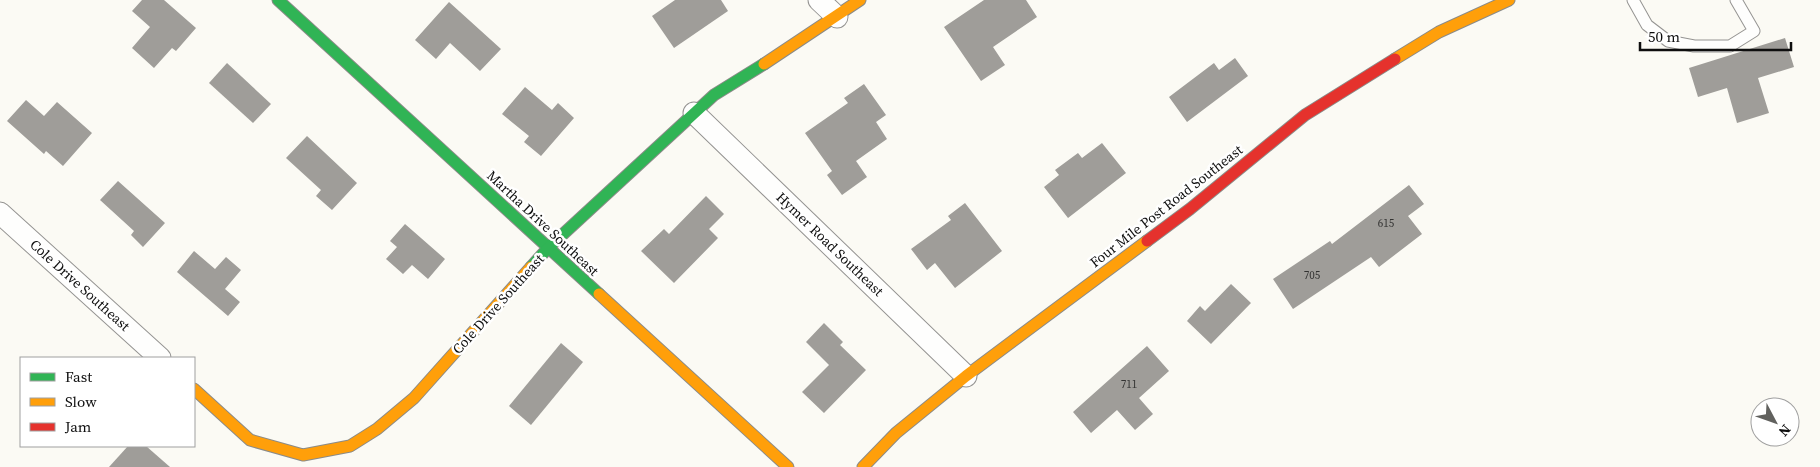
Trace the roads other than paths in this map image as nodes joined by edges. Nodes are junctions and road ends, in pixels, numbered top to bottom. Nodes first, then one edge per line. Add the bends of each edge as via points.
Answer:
1 (278, 0) edge
2 (819, 0) edge
3 (860, 0) edge
4 (1509, 0) edge
5 (1633, 0) edge
6 (1736, 0) edge
7 (837, 17) junction
8 (694, 113) junction
9 (0, 213) edge
10 (548, 248) junction
11 (159, 357) edge
12 (966, 376) junction
13 (195, 389) edge
14 (788, 467) edge
15 (863, 467) edge

1 - 10 street, Martha Drive Southeast
2 - 7 street
3 - 7 street, Cole Drive Southeast
4 - 12 street, Four Mile Post Road Southeast via 1439,32 1305,115 1190,210
5 - 6 lane via 1647,25 1668,41 1694,46 1730,46 1754,31
7 - 8 street, Cole Drive Southeast via 714,95
8 - 10 street, Cole Drive Southeast
8 - 12 street, Hymer Road Southeast
9 - 11 street, Cole Drive Southeast
10 - 13 street, Cole Drive Southeast via 414,398 378,429 350,446 303,454 250,440
10 - 14 street, Martha Drive Southeast
12 - 15 street, Four Mile Post Road Southeast via 896,433

